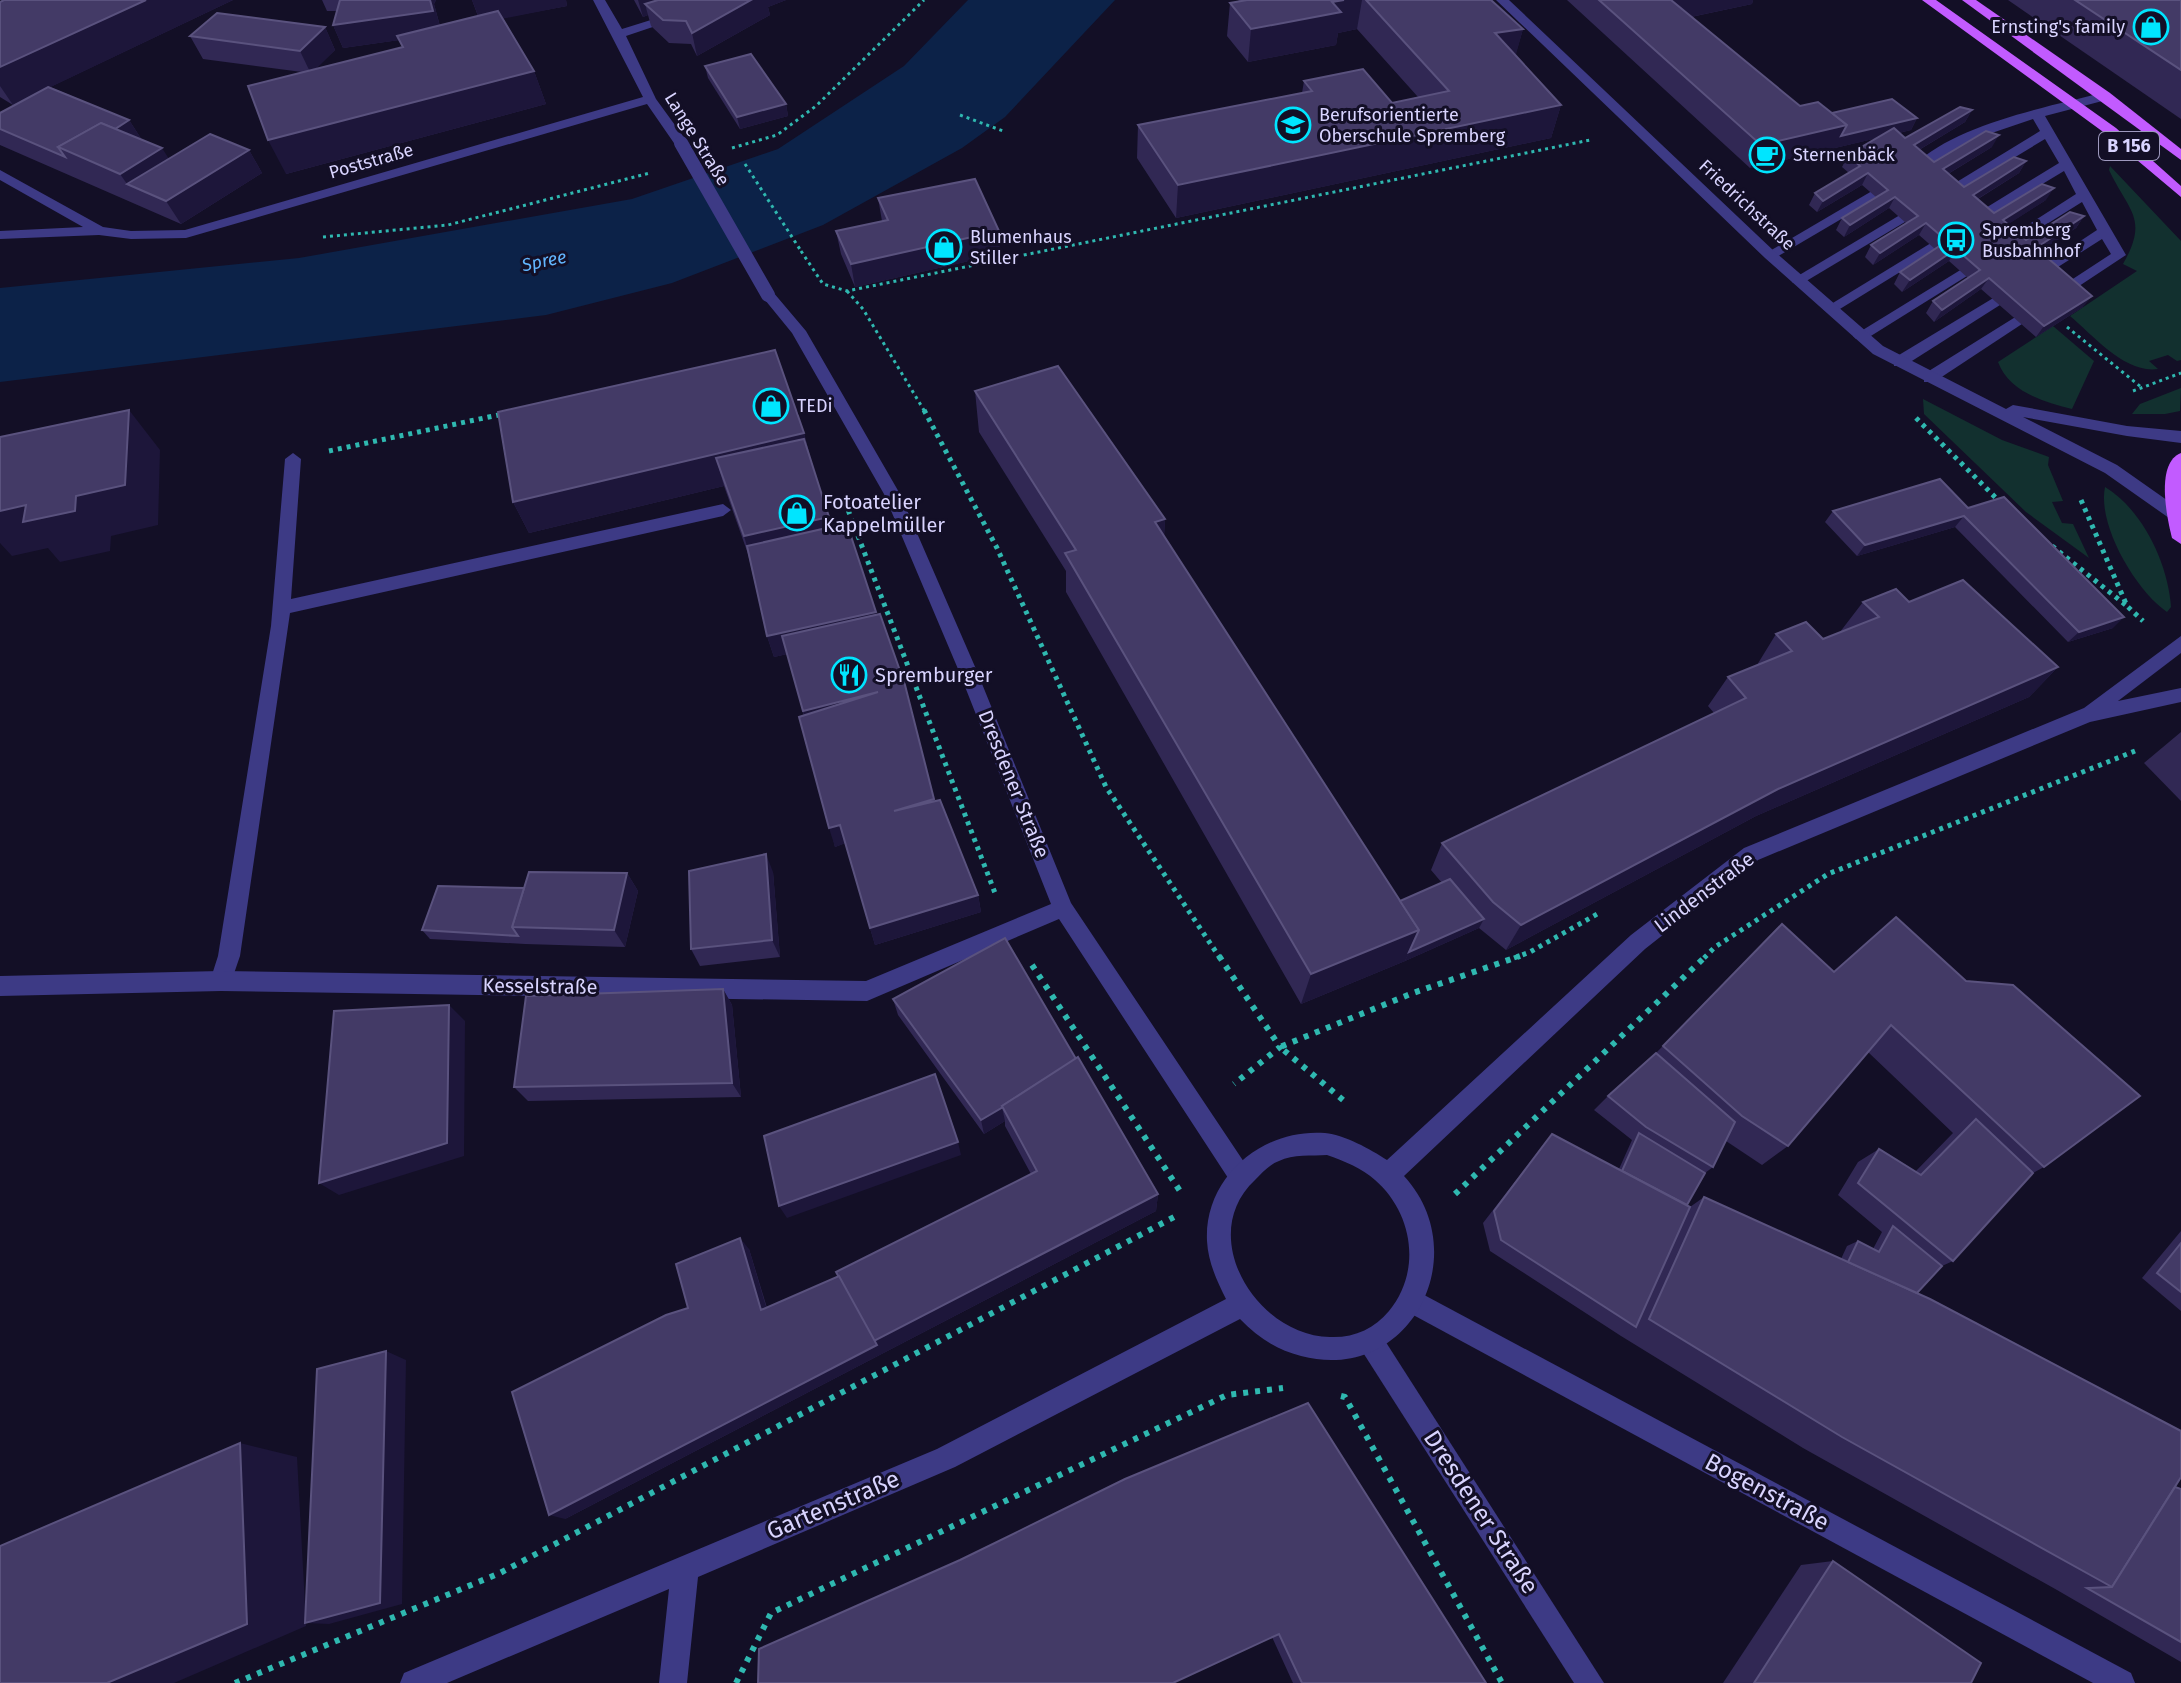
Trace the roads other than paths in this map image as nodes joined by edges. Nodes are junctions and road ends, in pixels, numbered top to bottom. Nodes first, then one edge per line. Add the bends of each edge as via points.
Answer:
1 (599, 0) edge
2 (727, 0) edge
3 (1502, 0) edge
4 (1928, 0) edge
5 (1968, 0) edge
6 (619, 34) junction
7 (2105, 96) junction
8 (650, 99) junction
9 (2074, 104) junction
10 (2037, 114) junction
11 (2048, 132) junction
12 (2181, 156) edge
13 (2066, 164) junction
14 (1920, 166) edge
15 (0, 174) edge
16 (1949, 191) edge
17 (2181, 193) edge
18 (1872, 195) edge
19 (2084, 195) junction
20 (1978, 217) edge
21 (1900, 219) edge
22 (99, 231) junction
23 (2105, 231) junction
24 (0, 235) edge
25 (2008, 242) edge
26 (1931, 247) edge
27 (1770, 255) junction
28 (2042, 271) edge
29 (1962, 273) edge
30 (1798, 280) junction
31 (2064, 291) edge
32 (768, 295) joint
33 (1995, 302) edge
34 (1830, 309) junction
35 (2017, 321) edge
36 (1861, 336) junction
37 (1899, 362) junction
38 (1929, 378) junction
39 (1989, 406) junction
40 (2181, 437) edge
41 (293, 459) road end
42 (2181, 459) edge
43 (723, 510) edge
44 (2175, 514) junction
45 (2181, 538) edge
46 (281, 608) junction
47 (2181, 643) edge
48 (2181, 695) edge
49 (2087, 715) junction
50 (1063, 908) junction
51 (221, 981) junction
52 (0, 986) edge
53 (1388, 1175) junction
54 (1240, 1176) junction
55 (1413, 1301) junction
56 (1241, 1305) junction
57 (1371, 1342) junction
58 (685, 1567) junction
59 (414, 1683) edge
60 (673, 1683) edge
61 (1590, 1683) edge
62 (2121, 1683) edge

1 - 6 street, Lange Straße
2 - 6 street
3 - 27 street, Friedrichstraße
4 - 9 main road, B 156
5 - 7 main road, B 156
6 - 8 street, Lange Straße
7 - 9 street
7 - 12 main road, B 156
8 - 22 street, Poststraße via 186,234
8 - 32 street, Lange Straße, bridge
9 - 10 street
9 - 17 main road, B 156
10 - 11 street
10 - 14 street via 1975,134
11 - 13 street
11 - 16 street
13 - 19 street
13 - 20 street
15 - 22 street
18 - 27 street
19 - 23 street
19 - 25 street
21 - 30 street
22 - 24 street, Poststraße
23 - 28 street
23 - 31 street via 2119,255
26 - 34 street
27 - 30 street, Friedrichstraße
29 - 36 street
30 - 34 street, Friedrichstraße
32 - 50 street, Dresdener Straße via 798,331 892,494
33 - 37 street
34 - 36 street, Friedrichstraße
35 - 38 street
36 - 37 street, Friedrichstraße
37 - 38 street, Friedrichstraße
38 - 39 street, Friedrichstraße
39 - 40 street, Friedrichstraße
39 - 44 street, Friedrichstraße via 2111,469
41 - 46 street
42 - 44 main road
43 - 46 street
44 - 45 main road
46 - 51 street
47 - 49 street, Lindenstraße
48 - 49 street, Lindenstraße
49 - 53 street, Lindenstraße via 1751,854 1638,942
50 - 51 street, Kesselstraße via 867,991
50 - 54 street, Dresdener Straße
51 - 52 street, Kesselstraße
53 - 54 street via 1360,1155 1327,1144 1279,1150
53 - 55 street via 1409,1202 1422,1234 1423,1268
54 - 56 street via 1224,1205 1218,1238 1224,1273
55 - 57 street via 1396,1325
55 - 62 street, Bogenstraße
56 - 57 street via 1269,1331 1302,1347 1338,1351
56 - 58 street, Gartenstraße via 946,1458
57 - 61 street, Dresdener Straße
58 - 59 street, Gartenstraße
58 - 60 street

